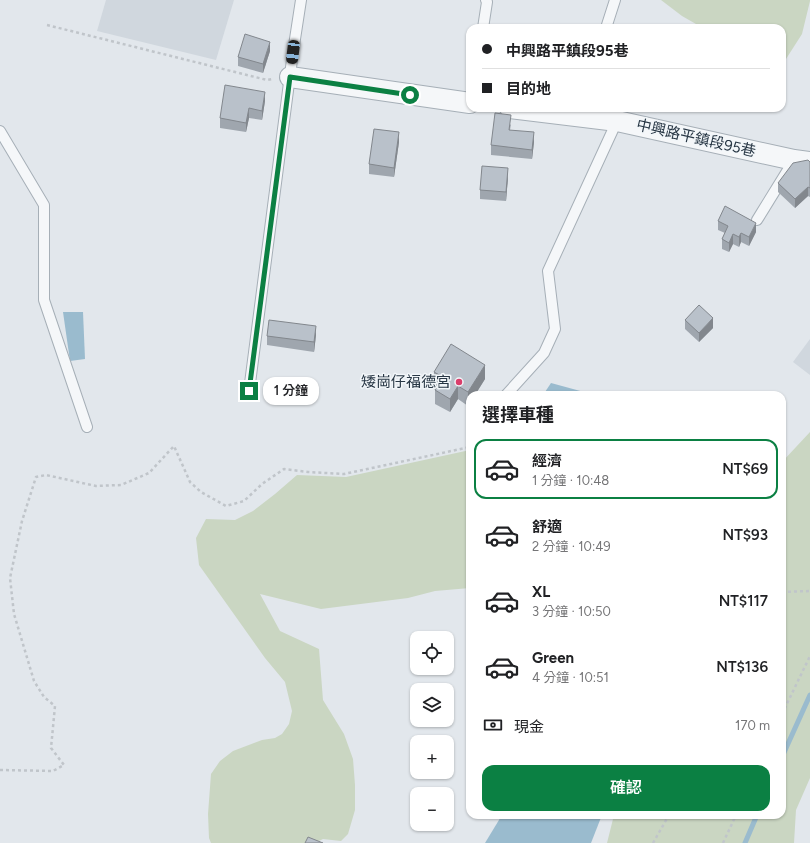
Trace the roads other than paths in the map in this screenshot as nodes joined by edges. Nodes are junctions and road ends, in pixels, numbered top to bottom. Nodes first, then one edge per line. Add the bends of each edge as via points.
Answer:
1 (301, 0) edge
2 (486, 0) edge
3 (615, 0) edge
4 (484, 24) edge
5 (607, 24) edge
6 (290, 77) junction
7 (466, 102) edge
8 (580, 112) edge
9 (615, 114) edge
10 (0, 131) edge
11 (802, 161) edge
12 (757, 220) dead end
13 (249, 391) dead end
14 (510, 391) edge
15 (87, 427) dead end

1 - 6 lane
2 - 4 lane
3 - 5 lane
6 - 7 street
6 - 13 lane
8 - 9 street, 中興路平鎮段95巷
9 - 11 street, 中興路平鎮段95巷
9 - 14 lane via 548,271 555,329 544,353
10 - 15 lane via 44,205 44,300
11 - 12 lane

